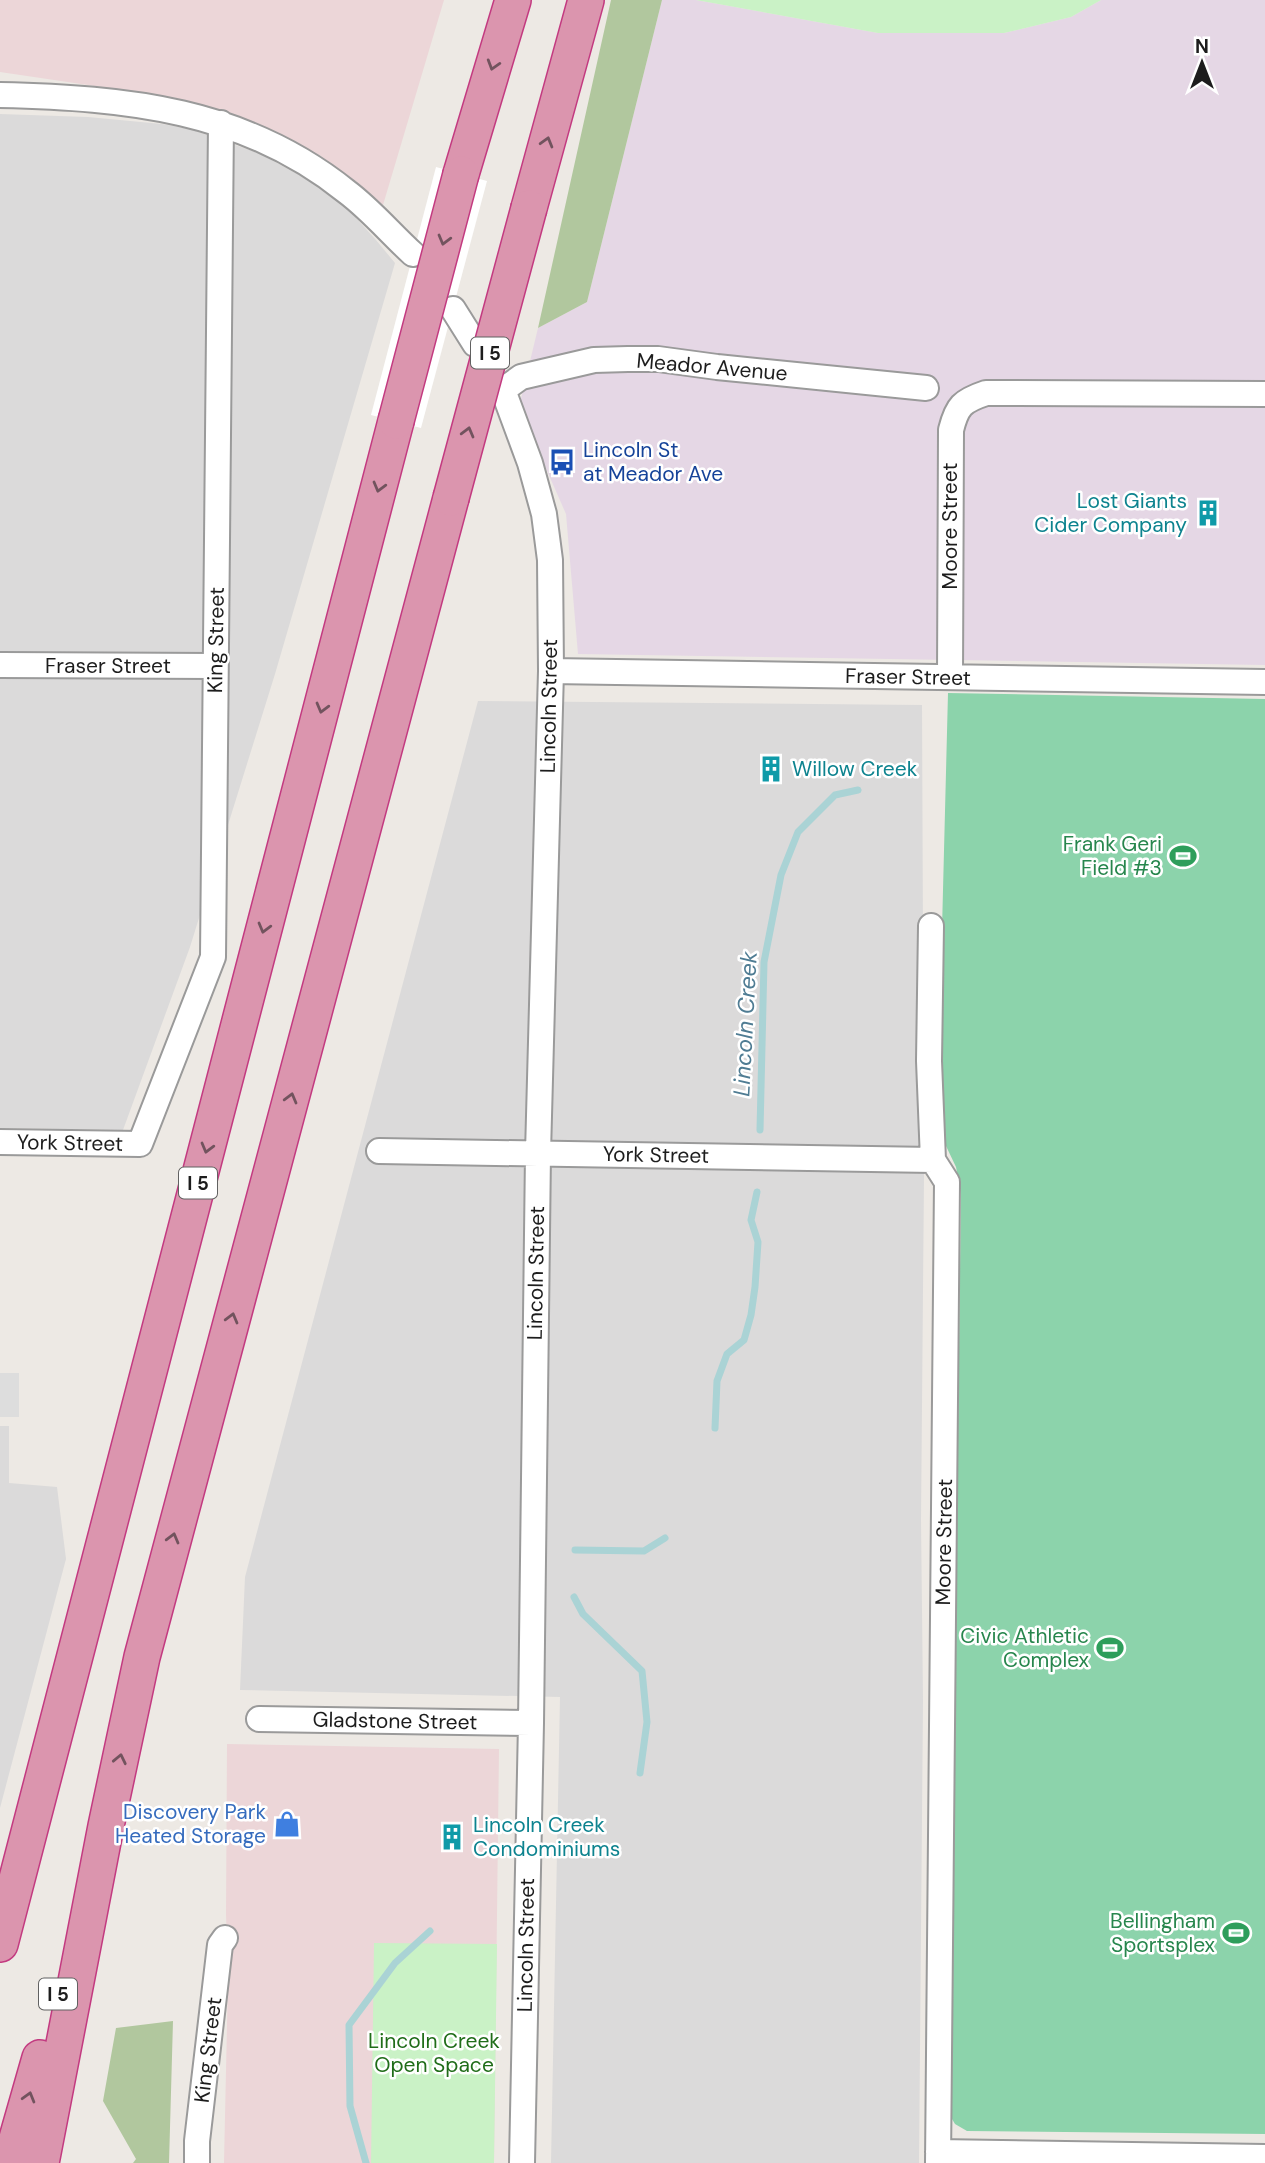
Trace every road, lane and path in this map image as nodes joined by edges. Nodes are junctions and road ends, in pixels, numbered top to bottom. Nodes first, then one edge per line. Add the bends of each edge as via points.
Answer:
1 (513, 0) edge
2 (586, 0) edge
3 (0, 95) edge
4 (221, 124) junction
5 (413, 254) dead end
6 (453, 309) dead end
7 (475, 344) dead end
8 (926, 388) dead end
9 (503, 390) joint
10 (1265, 394) edge
11 (0, 665) edge
12 (215, 666) junction
13 (551, 671) junction
14 (950, 677) junction
15 (1265, 682) edge
16 (931, 926) dead end
17 (0, 1142) edge
18 (140, 1144) joint
19 (379, 1151) dead end
20 (538, 1153) junction
21 (933, 1160) junction
22 (259, 1719) dead end
23 (531, 1723) junction
24 (106, 1826) junction
25 (225, 1938) dead end
26 (0, 1944) edge
27 (1265, 2157) edge
28 (938, 2158) edge
29 (10, 2163) edge
30 (41, 2163) edge
31 (197, 2163) edge
32 (522, 2163) edge

1 -> 26 highway, I 5, bridge via 461,174
24 -> 2 highway, I 5, bridge via 145,1644
3 - 4 street via 122,102
4 - 5 street via 314,168 348,192
4 - 12 street, King Street
6 - 7 street
8 - 9 street, Meador Avenue via 628,359 594,360 521,377
9 - 13 street, Lincoln Street via 544,514 550,561
10 - 14 street, Moore Street via 986,393 968,399 955,414 951,430
11 - 12 street, Fraser Street
12 - 18 street, King Street via 213,957
13 - 14 street, Fraser Street
13 - 20 street, Lincoln Street
14 - 15 street, Fraser Street
16 - 21 street, Moore Street
17 - 18 street, York Street
19 - 20 street, York Street
20 - 21 street, York Street
20 - 23 street, Lincoln Street
21 - 28 street, Moore Street via 947,1182
22 - 23 street, Gladstone Street
23 - 32 street, Lincoln Street
29 -> 24 highway, I 5
24 - 30 highway
25 - 31 street, King Street via 220,1945
27 - 28 street

